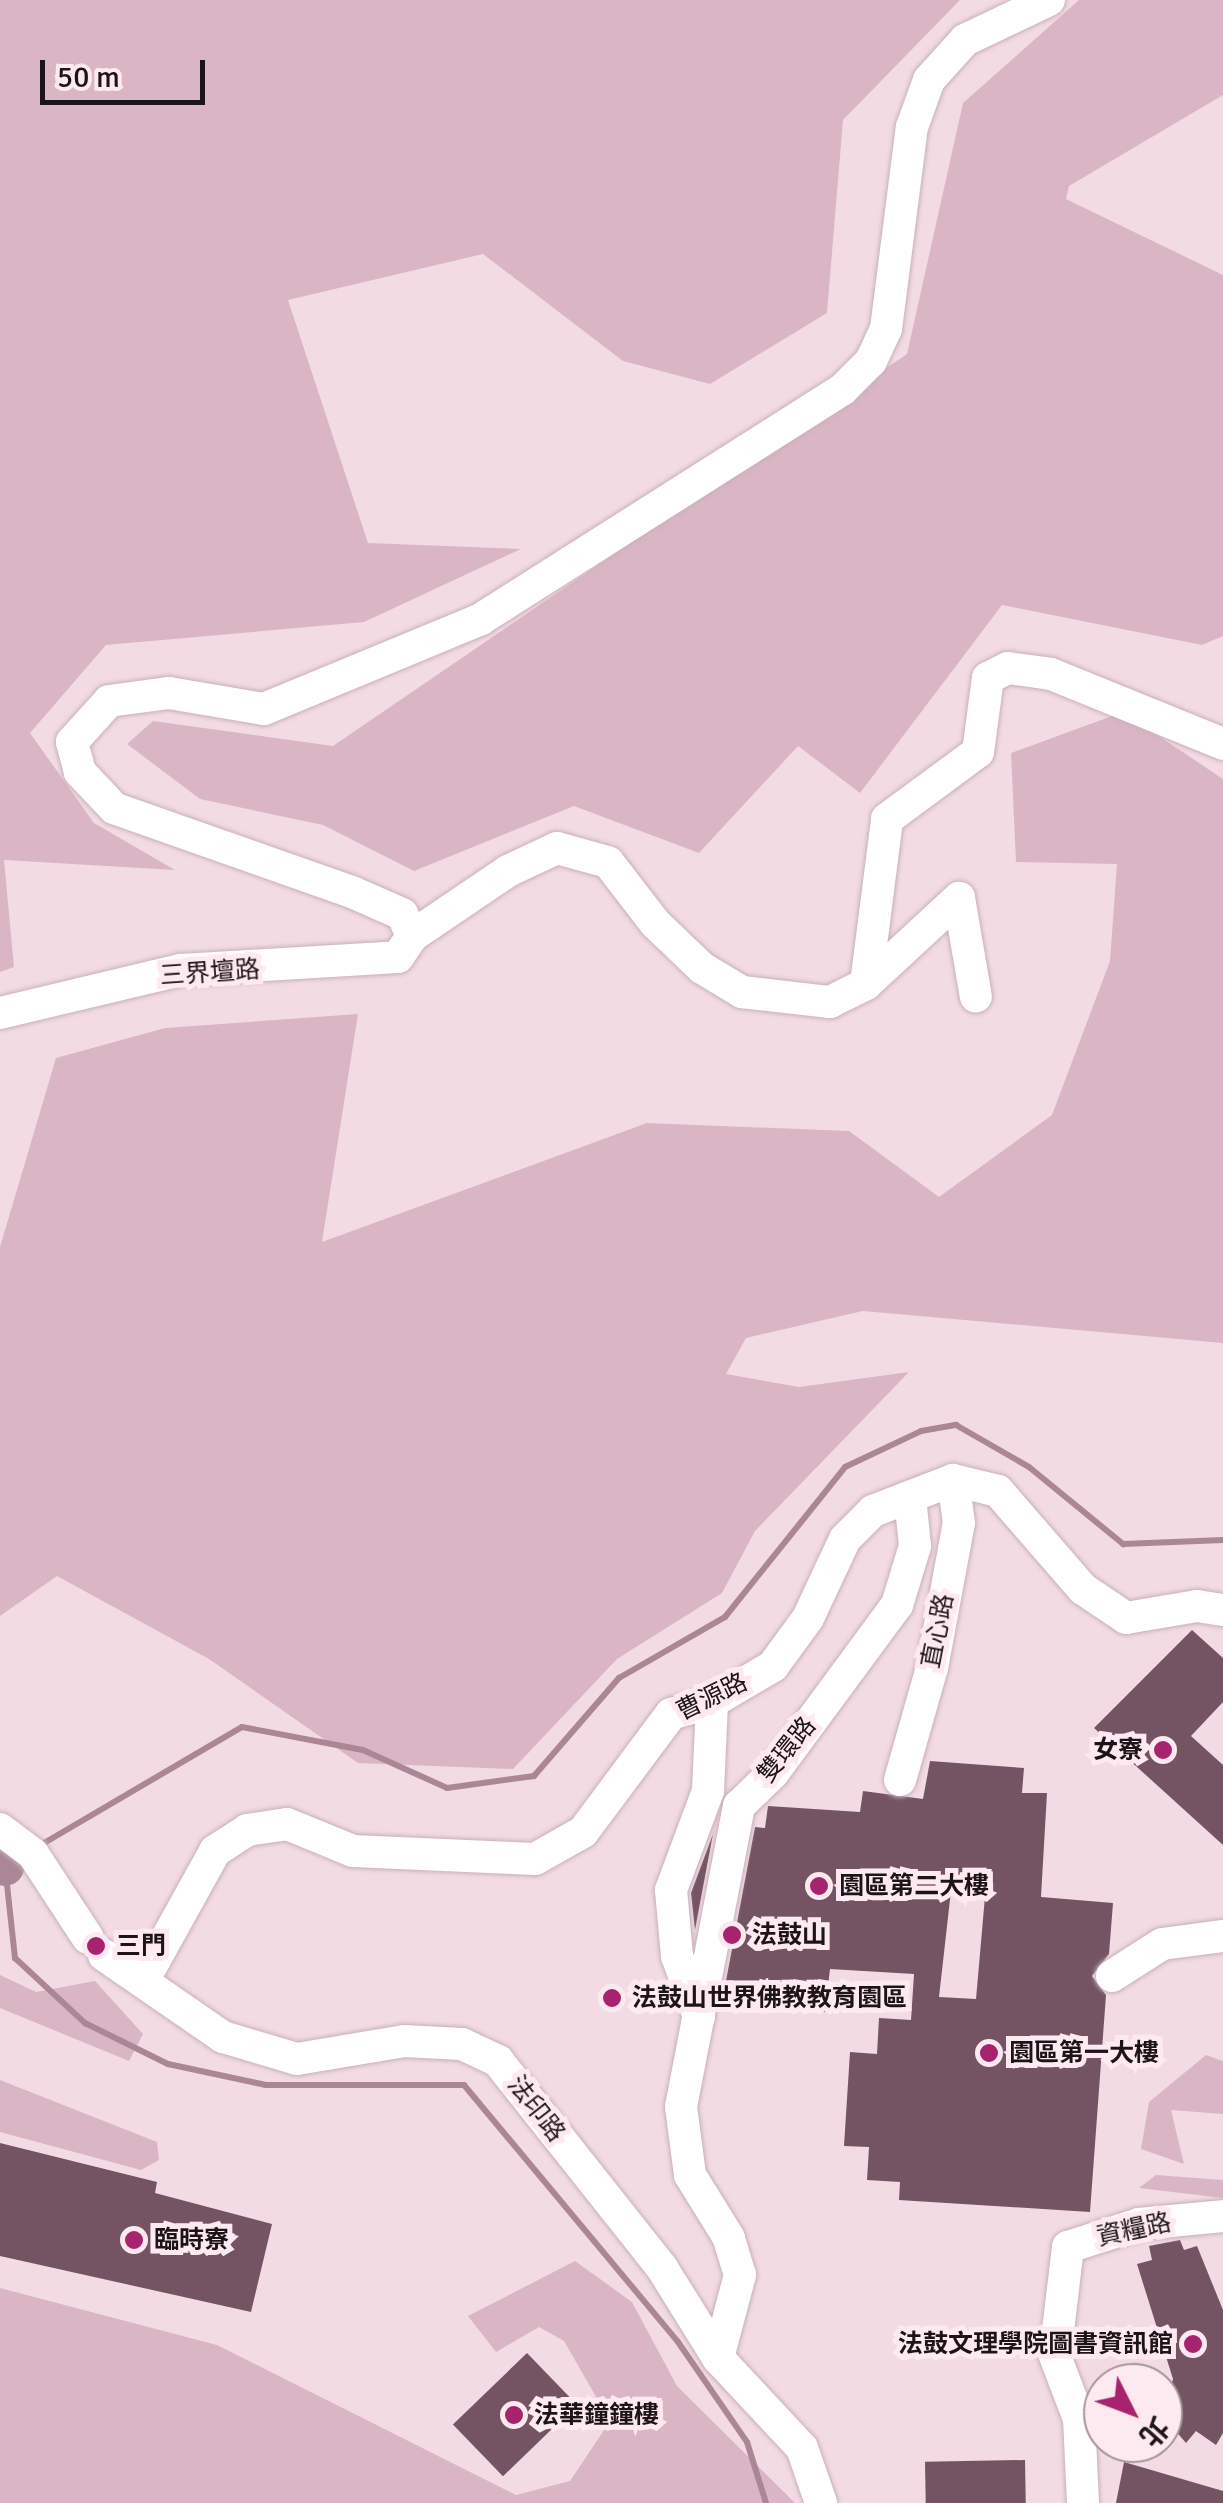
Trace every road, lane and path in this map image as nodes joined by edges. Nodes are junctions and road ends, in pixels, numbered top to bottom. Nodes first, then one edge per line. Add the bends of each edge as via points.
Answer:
1 (1049, 0) edge
2 (1223, 744) edge
3 (412, 936) junction
4 (866, 984) junction
5 (976, 997) dead end
6 (0, 1013) edge
7 (953, 1480) junction
8 (910, 1498) junction
9 (1223, 1610) edge
10 (712, 1702) junction
11 (900, 1780) dead end
12 (759, 1786) junction
13 (708, 1791) junction
14 (0, 1829) edge
15 (1223, 1936) edge
16 (1112, 1976) dead end
17 (142, 1981) junction
18 (700, 2021) junction
19 (1223, 2216) edge
20 (718, 2358) junction
21 (821, 2503) edge
22 (1083, 2503) edge

1 - 3 street via 965,40 929,80 912,127 886,329 872,361 842,390 481,619 264,709 168,693 109,701 72,742 80,772 114,808 386,906 402,914
2 - 4 street via 1050,674 1008,668 988,678 978,752 886,819
3 - 4 street, 三界壇路 via 557,848 608,862 656,924 702,968 742,992 830,1002
3 - 6 street, 三界壇路 via 398,957 377,962 181,970
4 - 5 street via 959,898
7 - 8 street, 曹源路
7 - 9 street via 998,1491 1083,1590 1126,1618 1197,1606
7 - 11 street, 直心路 via 959,1523 932,1668
8 - 10 street, 曹源路 via 873,1512 845,1539 808,1618 772,1666
8 - 12 street, 雙環路 via 915,1546 897,1605
10 - 13 street
10 - 17 street, 曹源路 via 671,1714 583,1832 535,1859 353,1851 287,1824 247,1830 216,1851
12 - 13 street
12 - 18 street, 雙環路 via 739,1806
13 - 18 street via 672,1890 677,1956
14 - 17 street, 法印路 via 33,1854 96,1946
15 - 16 street via 1162,1944
17 - 20 street, 法印路 via 223,2036 297,2059 404,2041 462,2044 498,2061 662,2268
18 - 20 street, 雙環路 via 681,2107 690,2175 729,2238 740,2275
19 - 22 street, 資糧路 via 1139,2224 1068,2246 1055,2356 1079,2419
20 - 21 street, 法印路 via 802,2448

